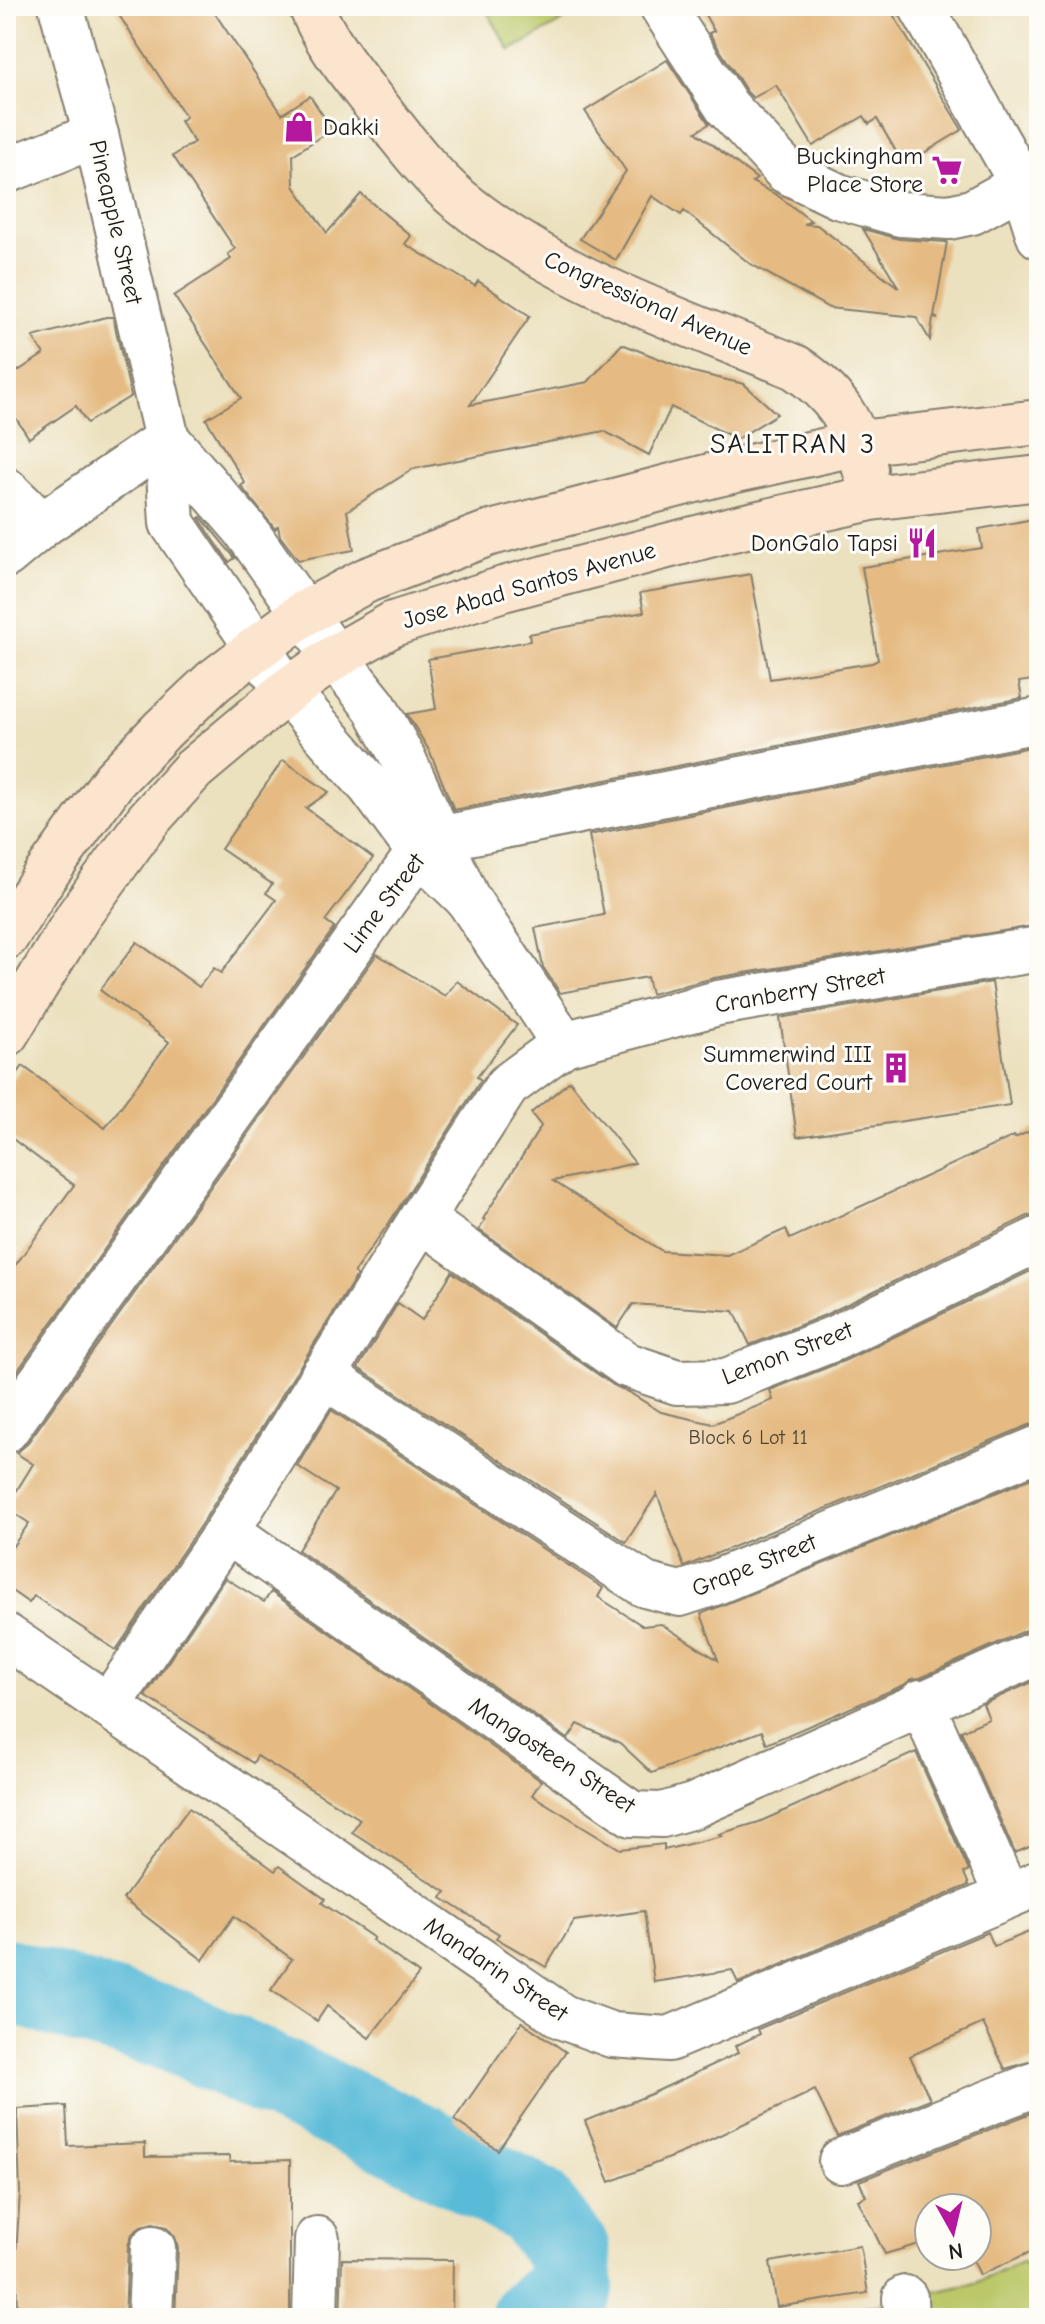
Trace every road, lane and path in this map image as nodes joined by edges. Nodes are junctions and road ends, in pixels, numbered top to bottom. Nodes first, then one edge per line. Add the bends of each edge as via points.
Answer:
1 (61, 6) edge
2 (311, 6) edge
3 (662, 6) edge
4 (921, 6) edge
5 (96, 135) junction
6 (6, 171) edge
7 (1034, 185) edge
8 (1039, 236) edge
9 (1039, 422) edge
10 (167, 439) junction
11 (859, 443) junction
12 (1039, 478) edge
13 (6, 490) edge
14 (871, 498) junction
15 (42, 525) junction
16 (6, 555) edge
17 (303, 614) junction
18 (256, 649) junction
19 (335, 657) junction
20 (287, 691) junction
21 (1039, 720) edge
22 (429, 845) junction
23 (6, 937) edge
24 (1039, 949) edge
25 (6, 1034) edge
26 (564, 1044) junction
27 (421, 1219) junction
28 (1039, 1239) edge
29 (323, 1375) junction
30 (6, 1430) edge
31 (1039, 1448) edge
32 (227, 1531) junction
33 (6, 1636) edge
34 (1039, 1652) edge
35 (921, 1702) junction
36 (109, 1705) junction
37 (1023, 1890) edge
38 (1039, 2083) edge
39 (841, 2161) dead end
40 (317, 2239) dead end
41 (153, 2248) dead end
42 (150, 2318) edge
43 (315, 2318) edge

1 - 5 street, Pineapple Street
2 - 11 main road, Congressional Avenue via 351,74 457,198 526,248 607,290 795,367 838,405
3 - 7 street via 727,107 786,171 838,196 901,214 949,217
4 - 7 street
5 - 6 street
5 - 10 street, Pineapple Street
7 - 8 street
9 - 11 main road
10 - 15 street
10 - 17 street, Pineapple Street via 244,528
10 - 18 street, Pineapple Street via 172,523
11 - 14 main road, Congressional Avenue
11 - 17 main road via 487,534 367,580
12 - 14 main road, Jose Abad Santos Avenue
13 - 15 street
14 - 19 main road, Jose Abad Santos Avenue via 503,589 393,624
15 - 16 street
17 - 18 main road
17 - 19 street, Pineapple Street
18 - 20 street, Pineapple Street
18 - 23 main road via 214,681 114,780
19 - 20 main road, Jose Abad Santos Avenue
19 - 22 street, Pineapple Street via 375,707 403,758
20 - 22 street, Pineapple Street
20 - 25 main road, Jose Abad Santos Avenue via 193,770 148,820 79,915
21 - 22 street, Lime Street
22 - 26 street
22 - 30 street, Lime Street
24 - 26 street, Cranberry Street via 718,1003
26 - 27 street via 507,1086
27 - 28 street, Lemon Street via 627,1365 677,1382 726,1381 780,1360
27 - 29 street
29 - 31 street, Grape Street via 645,1585 680,1594
29 - 32 street
32 - 35 street, Mangosteen Street via 632,1814 662,1815 693,1806
32 - 36 street
33 - 36 street, Mandarin Street
34 - 35 street, Mangosteen Street
35 - 37 street
36 - 37 street, Mandarin Street via 563,2017 612,2035 669,2039
38 - 39 street
40 - 43 street
41 - 42 street

